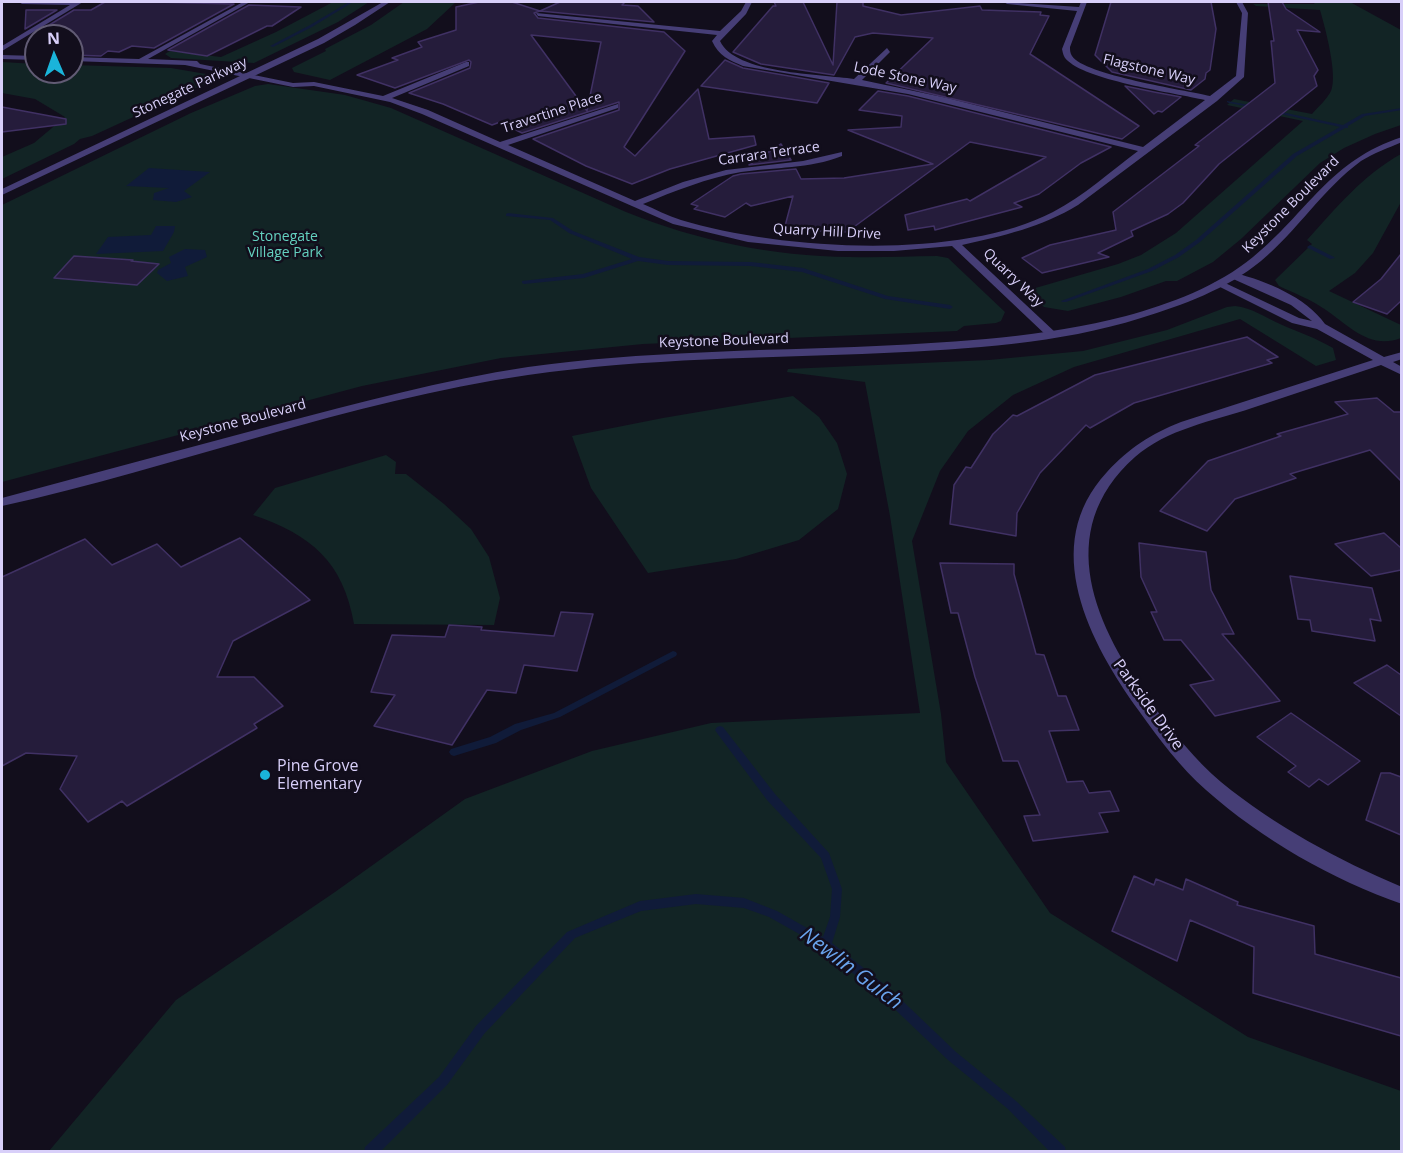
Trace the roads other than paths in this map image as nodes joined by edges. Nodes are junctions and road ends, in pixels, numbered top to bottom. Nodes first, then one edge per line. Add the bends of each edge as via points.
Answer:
1 (22, 2) edge
2 (79, 2) edge
3 (247, 2) edge
4 (387, 2) edge
5 (749, 2) edge
6 (1007, 2) edge
7 (1239, 2) edge
8 (1083, 5) edge
9 (538, 14) dead end
10 (720, 33) junction
11 (2, 49) edge
12 (887, 50) dead end
13 (2, 57) edge
14 (24, 58) edge
15 (84, 60) edge
16 (139, 62) junction
17 (188, 63) junction
18 (466, 64) dead end
19 (260, 70) junction
20 (246, 77) junction
21 (857, 81) junction
22 (314, 84) junction
23 (384, 98) junction
24 (1214, 99) junction
25 (615, 106) dead end
26 (1401, 139) edge
27 (499, 145) junction
28 (1146, 150) junction
29 (839, 154) dead end
30 (2, 192) edge
31 (634, 204) junction
32 (954, 243) junction
33 (1235, 276) junction
34 (1219, 284) junction
35 (1321, 326) junction
36 (1052, 335) junction
37 (1401, 355) edge
38 (1383, 361) junction
39 (1401, 372) edge
40 (2, 502) edge
41 (1401, 896) edge

1 - 2 street
2 - 11 street
3 - 16 street via 212,24 163,45
4 - 19 street, Stonegate Parkway via 353,24
5 - 10 street via 747,9
6 - 8 street
7 - 24 street, Quarry Hill Drive via 1245,13 1242,72
8 - 24 street, Flagstone Way via 1066,50 1076,63 1104,74
9 - 10 street
10 - 21 street, Lode Stone Way via 717,47 736,61
12 - 21 street
13 - 14 street
15 - 16 street, Quarry Hill Drive
16 - 17 street, Quarry Hill Drive
17 - 19 street, Quarry Hill Drive via 222,63
17 - 20 street, Quarry Hill Drive
18 - 23 street
19 - 20 street, Stonegate Parkway
19 - 22 street, Quarry Hill Drive via 306,78
20 - 22 street, Quarry Hill Drive via 293,85
20 - 30 street, Stonegate Parkway
21 - 28 street, Lode Stone Way
22 - 23 street, Quarry Hill Drive
23 - 27 street, Quarry Hill Drive
24 - 28 street, Quarry Hill Drive
25 - 27 street, Travertine Place
26 - 33 street, Keystone Boulevard via 1350,165 1273,247
27 - 31 street, Quarry Hill Drive
28 - 32 street, Quarry Hill Drive via 1055,215 1009,232
29 - 31 street, Carrara Terrace via 820,161 716,175
31 - 32 street, Quarry Hill Drive via 690,226 766,242 858,249
32 - 36 street, Quarry Way
33 - 34 street, Keystone Boulevard
33 - 35 street via 1315,315
34 - 35 street via 1296,321
34 - 36 street, Keystone Boulevard via 1134,316
35 - 38 street
36 - 40 street, Keystone Boulevard via 967,345 596,363 500,375 378,400
37 - 38 street, Parkside Drive
38 - 39 street
38 - 41 street, Parkside Drive via 1191,424 1131,453 1106,477 1090,505 1080,537 1079,566 1087,603 1109,651 1146,708 1192,766 1223,794 1272,828

